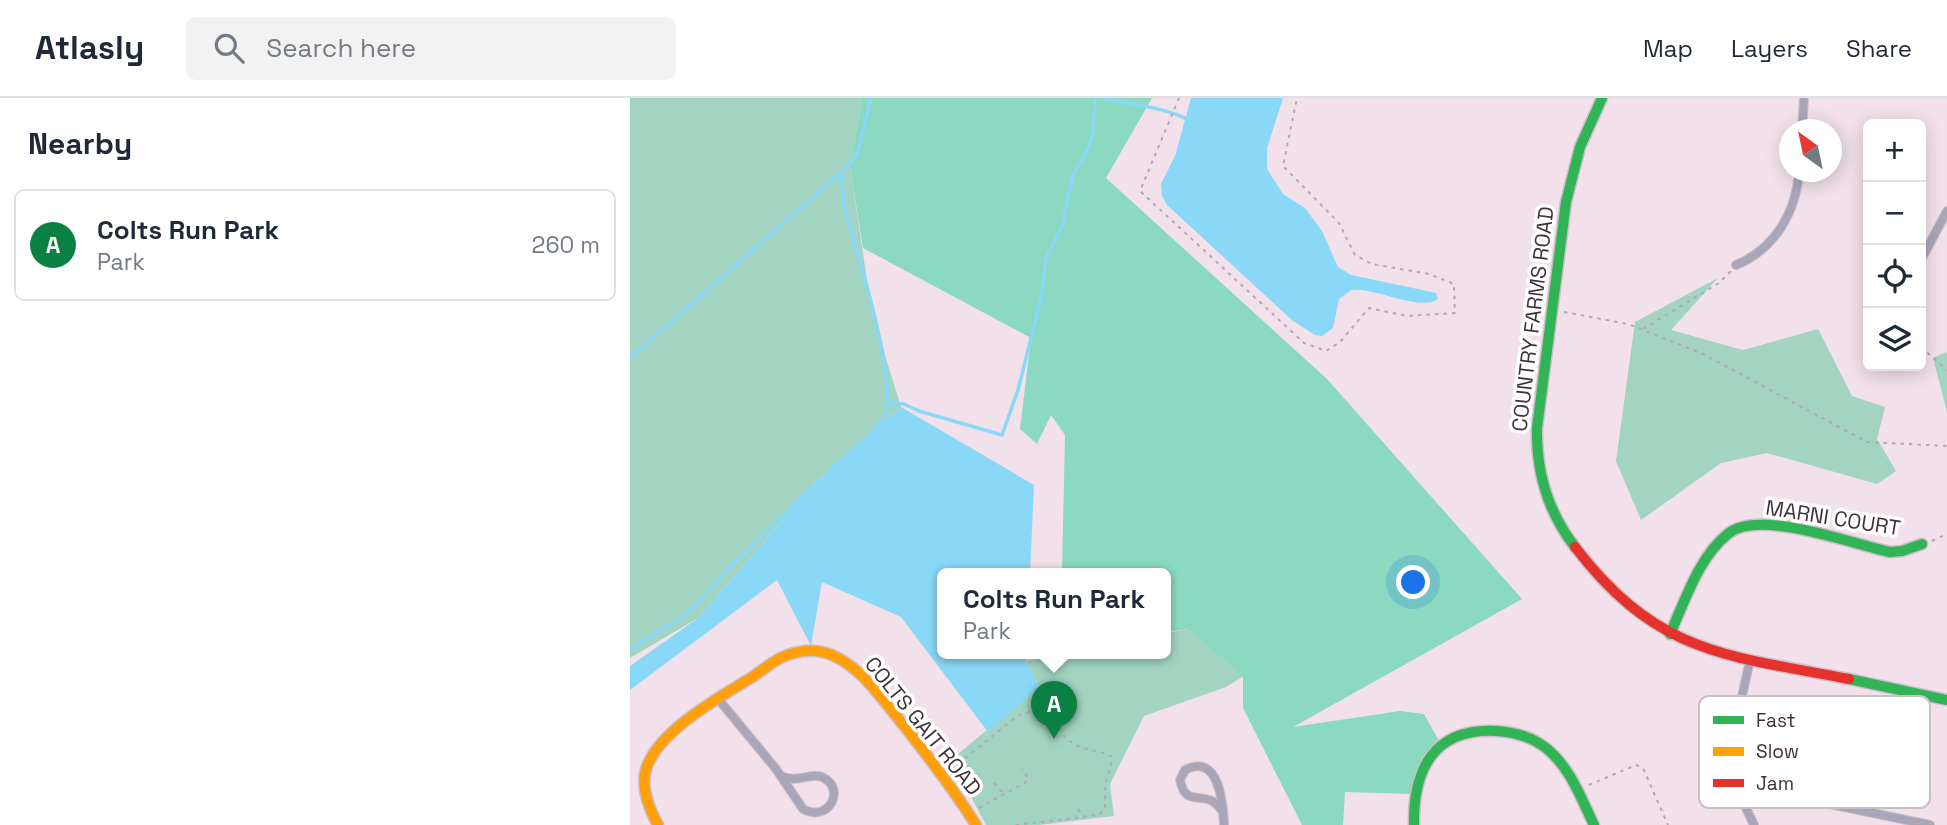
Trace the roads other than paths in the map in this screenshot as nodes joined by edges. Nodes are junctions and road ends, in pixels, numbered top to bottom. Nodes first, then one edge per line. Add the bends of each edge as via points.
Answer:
1 (1602, 98) edge
2 (1804, 98) edge
3 (1803, 119) edge
4 (1798, 182) edge
5 (1947, 211) edge
6 (1926, 251) edge
7 (1736, 265) road end
8 (1922, 544) road end
9 (1670, 634) junction
10 (1750, 660) junction
11 (1742, 696) edge
12 (1927, 696) edge
13 (719, 700) junction
14 (781, 776) junction
15 (1746, 808) edge
16 (1849, 808) edge
17 (1223, 812) junction
18 (658, 825) edge
19 (976, 825) edge
20 (1224, 825) edge
21 (1414, 825) edge
22 (1594, 825) edge
23 (1754, 825) edge
24 (1930, 825) edge

1 - 9 street, COUNTRY FARMS ROAD via 1585,127 1572,174 1538,416 1538,466 1553,512 1577,552 1631,606
2 - 3 street
4 - 7 street via 1779,232 1760,252
5 - 6 street
8 - 9 street, MARNI COURT via 1890,552 1769,525 1746,525 1725,537 1710,556
9 - 10 street, COUNTRY FARMS ROAD
10 - 11 street
10 - 12 street, COUNTRY FARMS ROAD
13 - 14 street
13 - 18 street, COLTS GAIT ROAD via 674,731 648,763 645,788
13 - 19 street, COLTS GAIT ROAD via 784,656 808,650 830,654 868,682
14 - 14 street via 803,810 815,813 831,805 832,786 823,777 796,780
15 - 23 street
16 - 24 street
17 - 17 street via 1214,775 1198,765 1185,770 1180,780 1184,792 1212,801
17 - 20 street
21 - 22 street via 1414,790 1425,764 1447,741 1483,729 1538,742 1561,763

